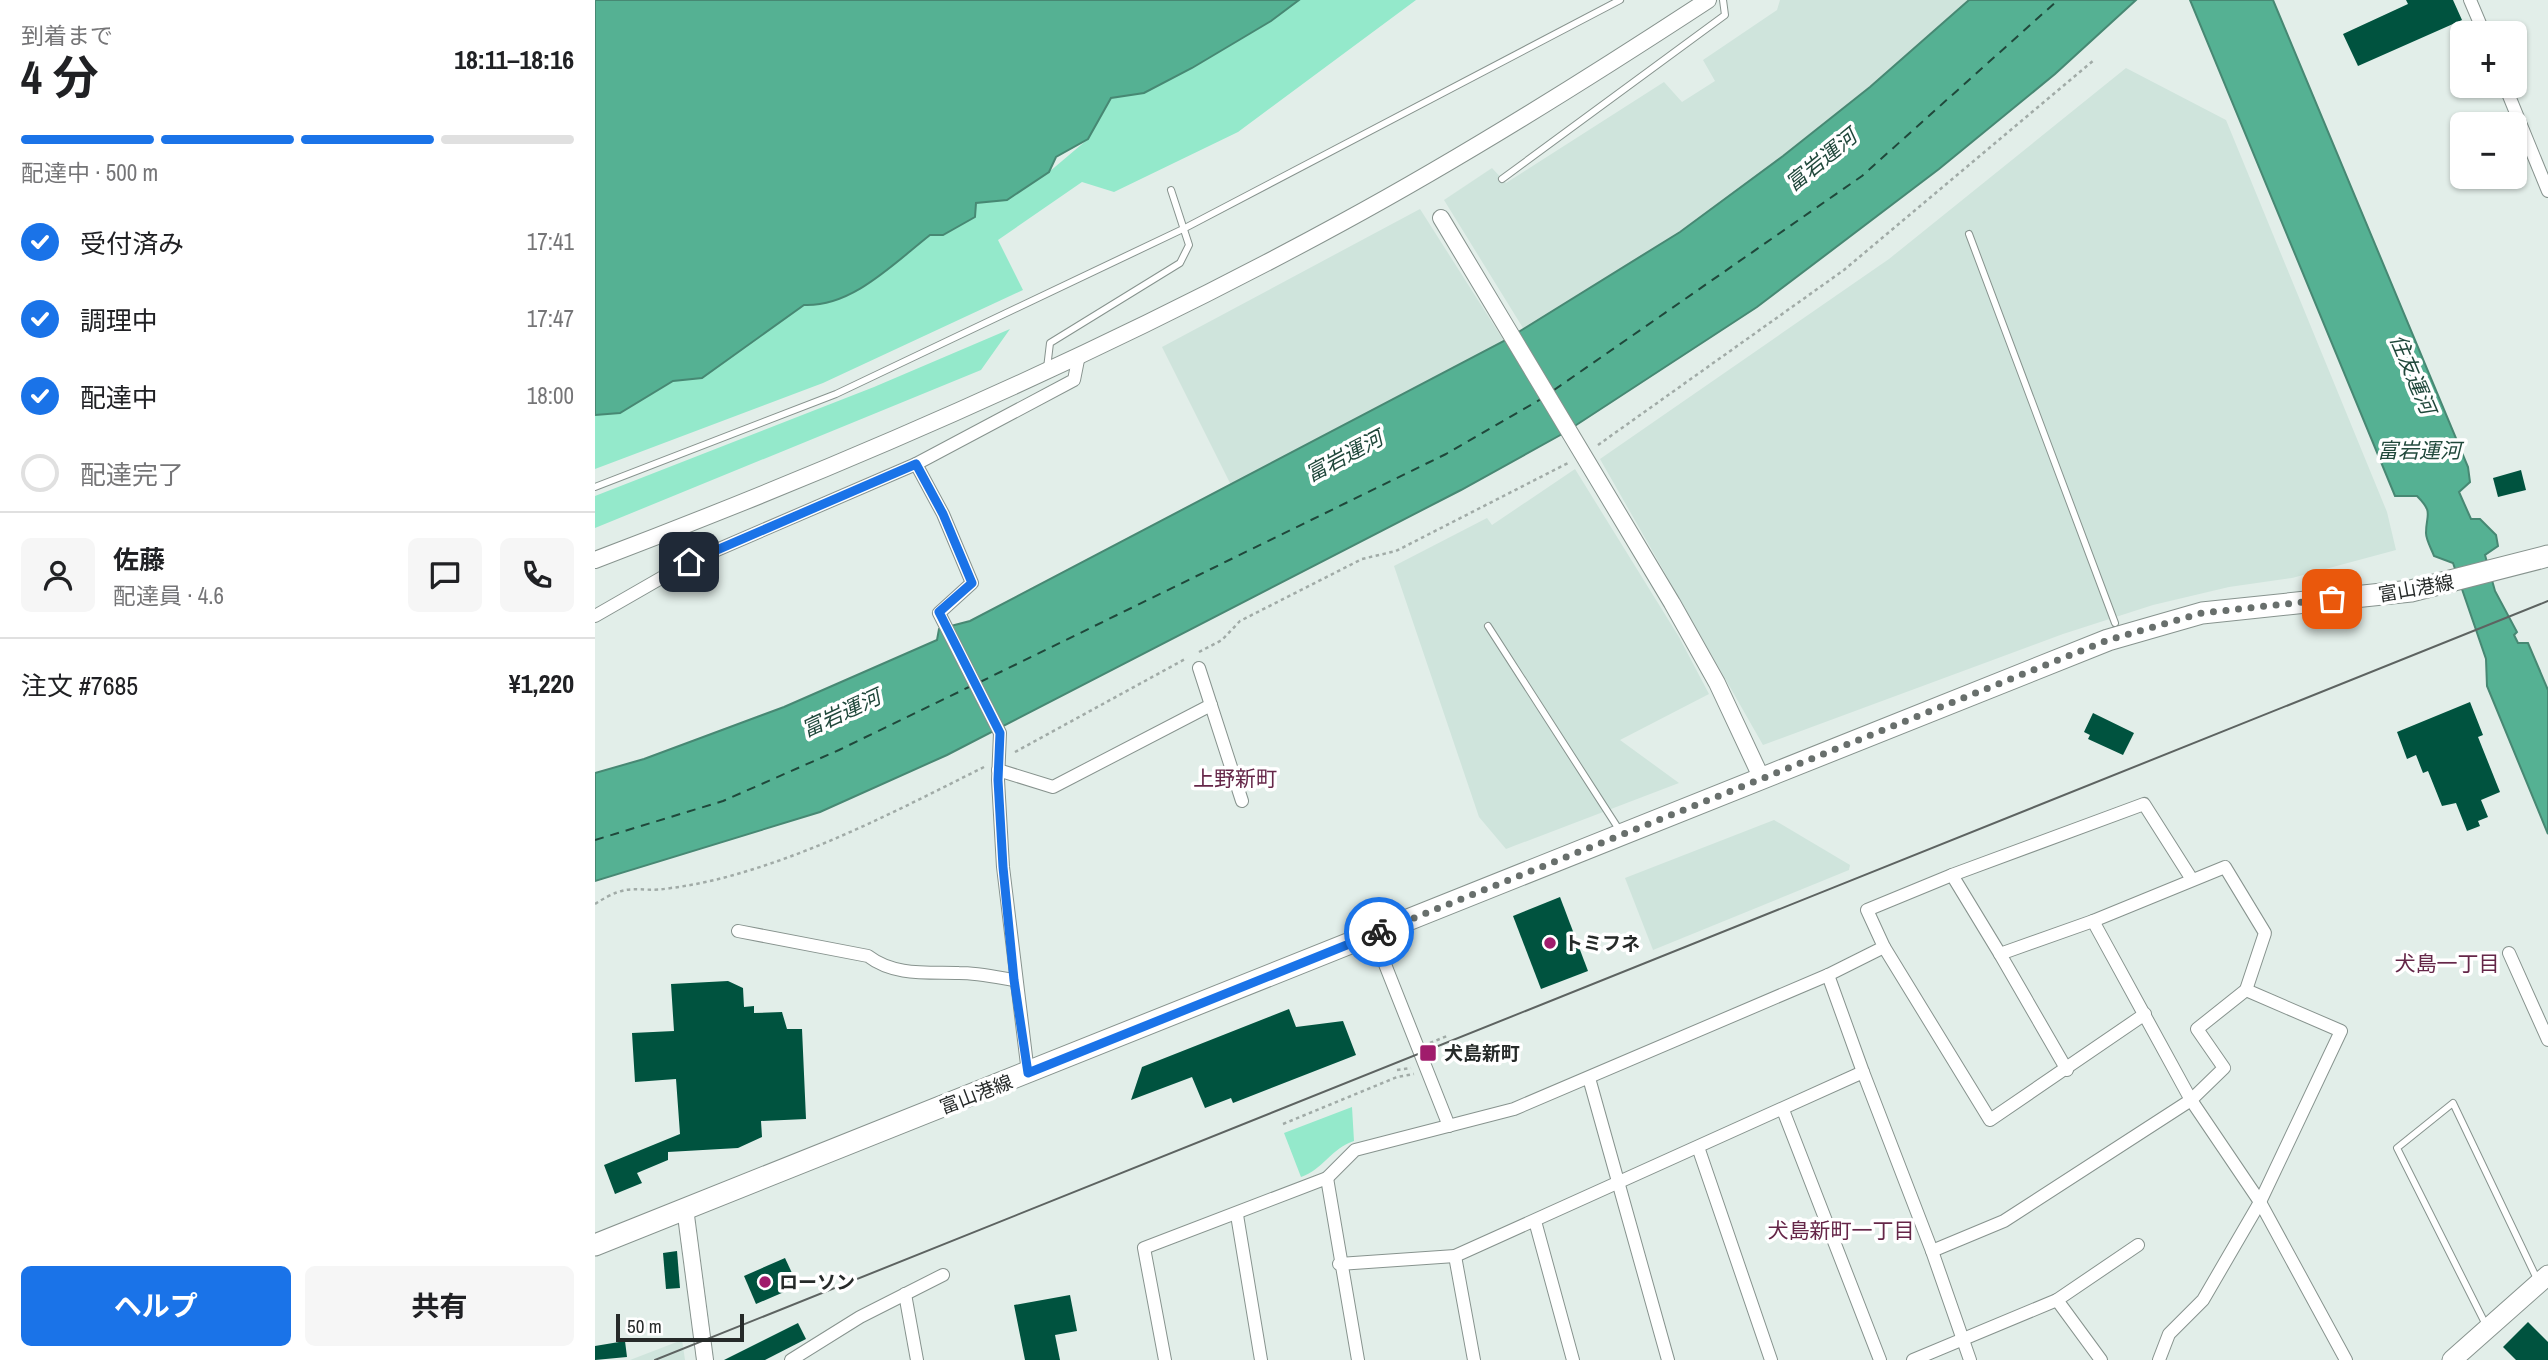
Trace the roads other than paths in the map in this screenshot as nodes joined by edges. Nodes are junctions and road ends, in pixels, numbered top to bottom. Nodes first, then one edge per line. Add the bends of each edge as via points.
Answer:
1 (1621, 0) edge
2 (1708, 0) edge
3 (1723, 0) edge
4 (2470, 0) edge
5 (2479, 21) edge
6 (2510, 98) edge
7 (1502, 179) dead end
8 (1171, 190) dead end
9 (2548, 191) edge
10 (1441, 218) dead end
11 (1185, 228) junction
12 (1969, 234) dead end
13 (1079, 355) junction
14 (1047, 370) junction
15 (916, 464) junction
16 (595, 487) edge
17 (2548, 555) edge
18 (595, 561) edge
19 (595, 616) edge
20 (2115, 623) dead end
21 (1488, 626) dead end
22 (1199, 668) dead end
23 (1211, 705) junction
24 (999, 765) junction
25 (1762, 779) junction
26 (1242, 802) dead end
27 (1623, 835) junction
28 (1952, 875) junction
29 (2191, 878) junction
30 (2093, 921) junction
31 (738, 931) dead end
32 (1373, 934) junction
33 (1884, 947) junction
34 (2509, 953) dead end
35 (2000, 954) junction
36 (1828, 975) junction
37 (1014, 980) junction
38 (2246, 990) junction
39 (2145, 1014) junction
40 (2548, 1040) edge
41 (2067, 1070) junction
42 (1863, 1072) junction
43 (1028, 1073) junction
44 (1589, 1078) junction
45 (2192, 1100) junction
46 (1783, 1110) junction
47 (1449, 1126) junction
48 (1698, 1147) junction
49 (1327, 1178) junction
50 (1619, 1183) junction
51 (2260, 1202) junction
52 (685, 1208) junction
53 (1237, 1215) junction
54 (1535, 1220) junction
55 (595, 1245) edge
56 (2139, 1245) dead end
57 (1932, 1251) junction
58 (1455, 1256) junction
59 (1339, 1264) junction
60 (943, 1275) dead end
61 (2543, 1279) edge
62 (905, 1294) junction
63 (2057, 1300) junction
64 (2488, 1328) junction
65 (1963, 1338) junction
66 (705, 1360) edge
67 (791, 1360) edge
68 (917, 1360) edge
69 (1165, 1360) edge
70 (1261, 1360) edge
71 (1358, 1360) edge
72 (1474, 1360) edge
73 (1573, 1360) edge
74 (1668, 1360) edge
75 (1771, 1360) edge
76 (1879, 1360) edge
77 (1913, 1360) edge
78 (1969, 1360) edge
79 (2101, 1360) edge
80 (2159, 1360) edge
81 (2346, 1360) edge
82 (2452, 1360) edge

1 - 11 lane
2 - 13 street via 1553,100 1345,221
3 - 7 lane via 1725,15
4 - 5 street
6 - 9 street
8 - 11 lane
10 - 25 street via 1717,683
11 - 14 lane via 1189,245 1180,263 1049,343
11 - 16 lane via 836,394
12 - 20 lane
13 - 14 street
13 - 15 street via 1074,380
14 - 18 street via 740,505
15 - 19 street via 689,562
15 - 24 street via 972,583 939,612 1000,733
17 - 25 main road, 富山港線 via 2447,583 2382,595 2229,609 2153,626
21 - 27 lane
22 - 23 street
23 - 24 street via 1053,787
23 - 26 street
24 - 37 street
25 - 27 main road, 富山港線
27 - 32 main road, 富山港線
28 - 29 street via 2144,804
28 - 33 street via 1867,910
28 - 35 street
29 - 30 street
29 - 38 street via 2225,867 2265,933
30 - 35 street
30 - 39 street
31 - 37 street via 868,956 882,966 932,975 960,973
32 - 43 main road, 富山港線
32 - 47 street
33 - 36 street
33 - 41 street via 1990,1120
34 - 40 street
35 - 41 street
36 - 42 street
36 - 44 street
37 - 43 street
38 - 45 street via 2197,1029 2224,1068
38 - 51 street via 2341,1031
39 - 41 street
39 - 45 street
42 - 46 street
42 - 57 street
43 - 52 main road, 富山港線
44 - 47 street via 1514,1109
44 - 50 street
45 - 51 street
45 - 57 street via 2004,1221
46 - 48 street
46 - 76 street
47 - 49 street via 1355,1150
48 - 50 street
48 - 75 street
49 - 53 street
49 - 59 street
50 - 54 street
50 - 74 street
51 - 80 street via 2203,1300 2169,1334
51 - 81 street
52 - 55 main road, 富山港線
52 - 66 street
53 - 69 street via 1144,1248
53 - 70 street
54 - 58 street
54 - 73 street
56 - 63 street
57 - 65 street
58 - 59 street
58 - 72 street
59 - 71 street
60 - 62 street
61 - 64 main road
61 - 64 lane via 2453,1103 2397,1148
62 - 67 street
62 - 68 street
63 - 65 street
63 - 79 street
64 - 82 main road
65 - 77 street
65 - 78 street

